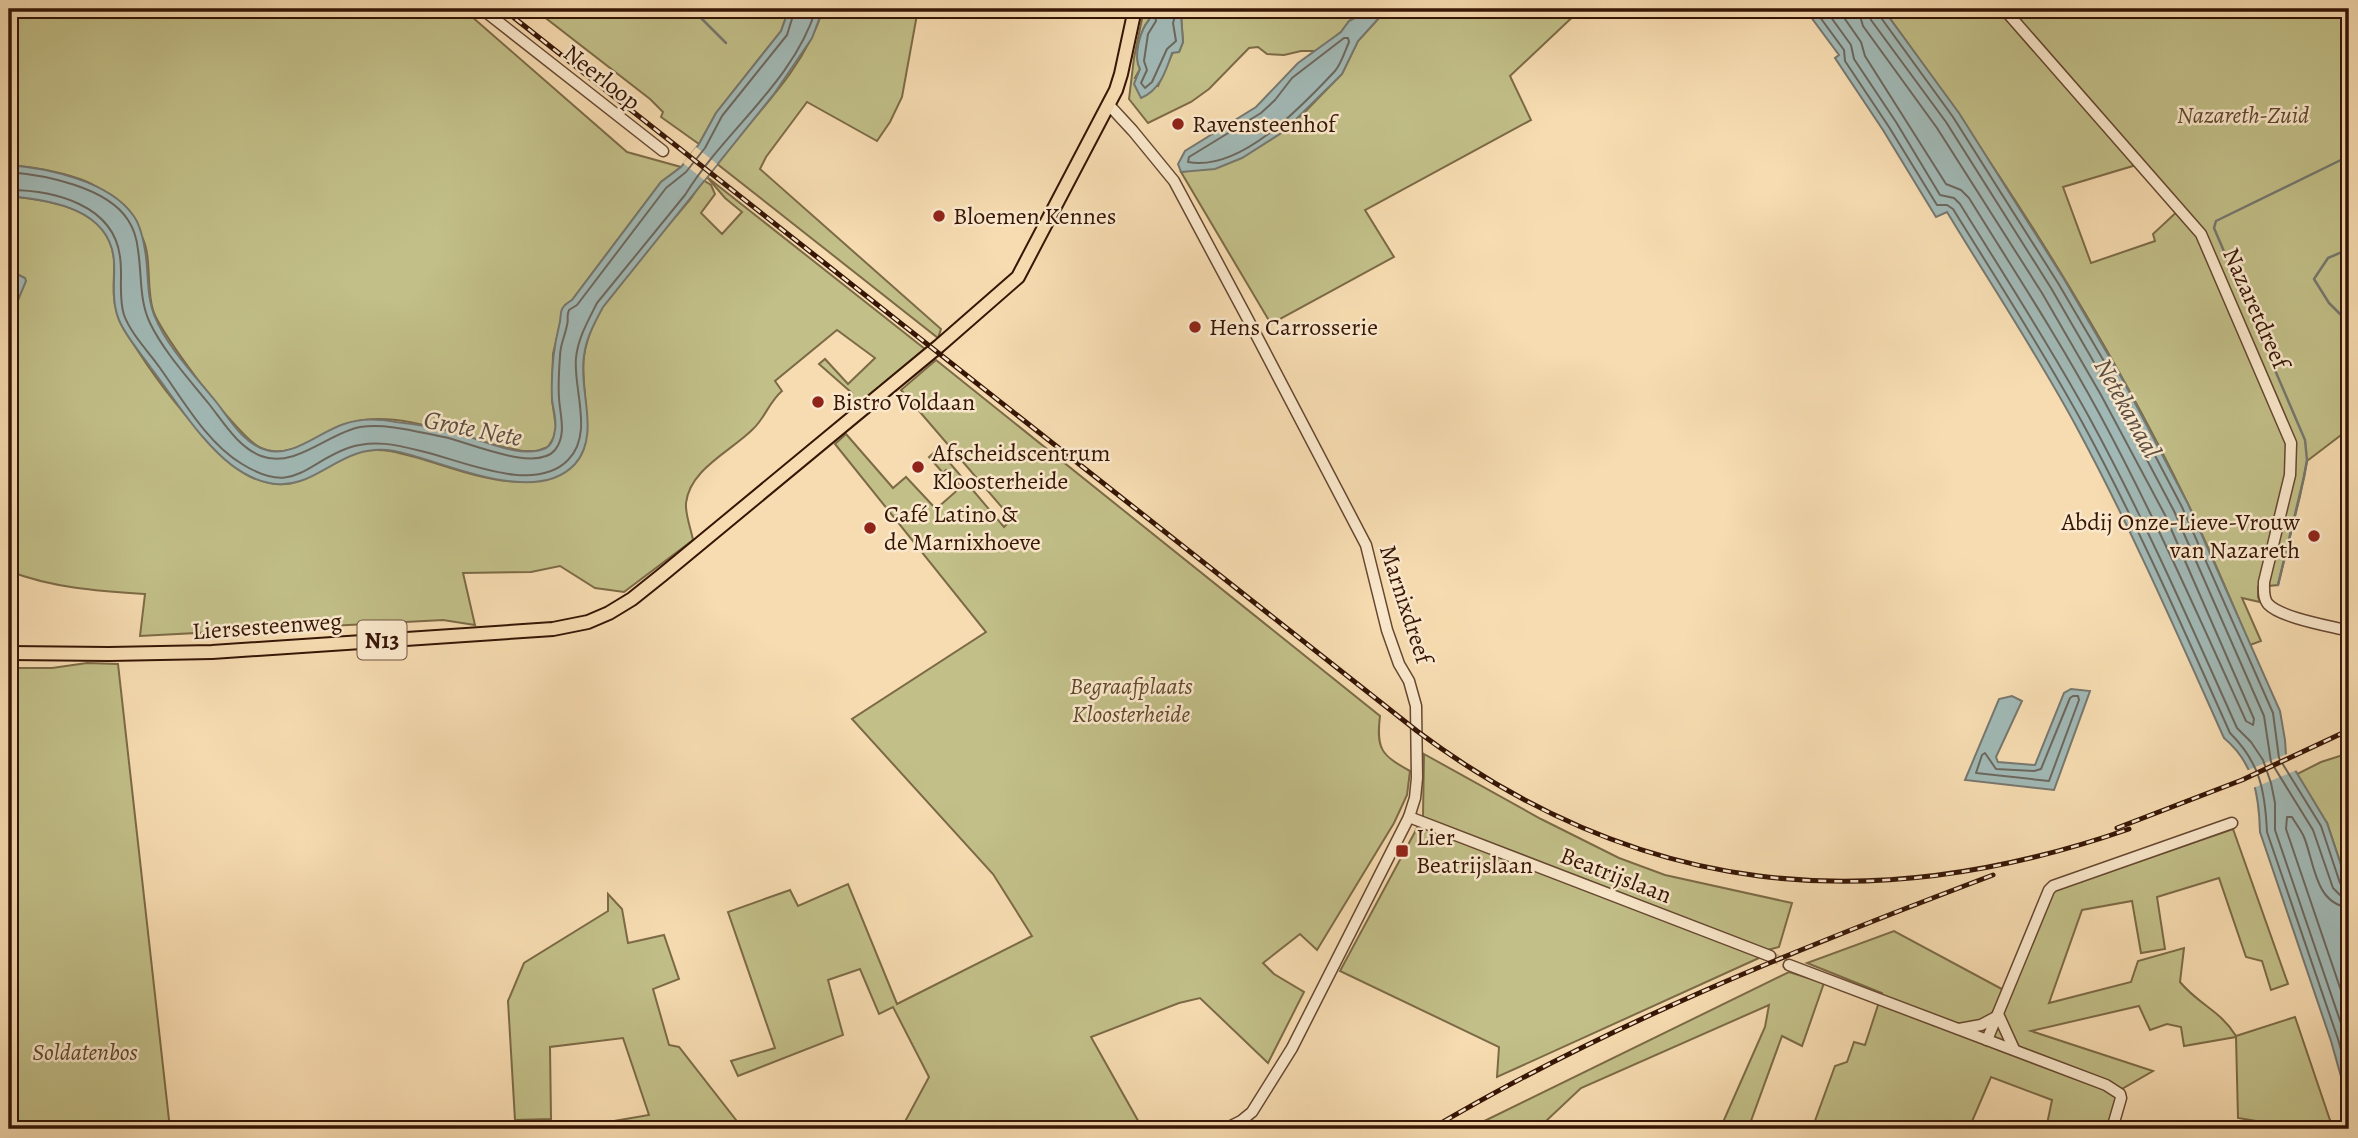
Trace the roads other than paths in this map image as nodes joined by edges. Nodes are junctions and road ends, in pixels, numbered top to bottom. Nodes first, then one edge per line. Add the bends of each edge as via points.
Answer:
1 (482, 9) edge
2 (1135, 9) edge
3 (2004, 9) edge
4 (1109, 105) junction
5 (663, 151) dead end
6 (2349, 631) edge
7 (9, 653) edge
8 (1409, 817) junction
9 (2232, 823) dead end
10 (1770, 956) tunnel mouth
11 (1789, 965) tunnel mouth
12 (1998, 1015) junction
13 (1959, 1029) junction
14 (1987, 1040) junction
15 (2014, 1049) junction
16 (1225, 1129) edge
17 (2112, 1129) edge

1 - 5 street, Neerloop
2 - 4 main road, N13
3 - 6 street, Nazaretdreef via 2200,234 2291,443 2290,475 2264,596 2280,612
4 - 7 main road, Liersesteenweg / N13 via 1018,277 620,607 589,622 553,629 212,652
4 - 8 street, Marnixdreef via 1174,181 1366,545 1387,630 1416,706 1417,778
8 - 10 street, Beatrijslaan
8 - 16 street, Marnixdreef via 1292,1048 1252,1112
9 - 12 street via 2053,886
11 - 13 street
12 - 13 street via 1981,1025
12 - 14 street
12 - 15 street
13 - 14 street
14 - 15 street
15 - 17 street via 2120,1094

